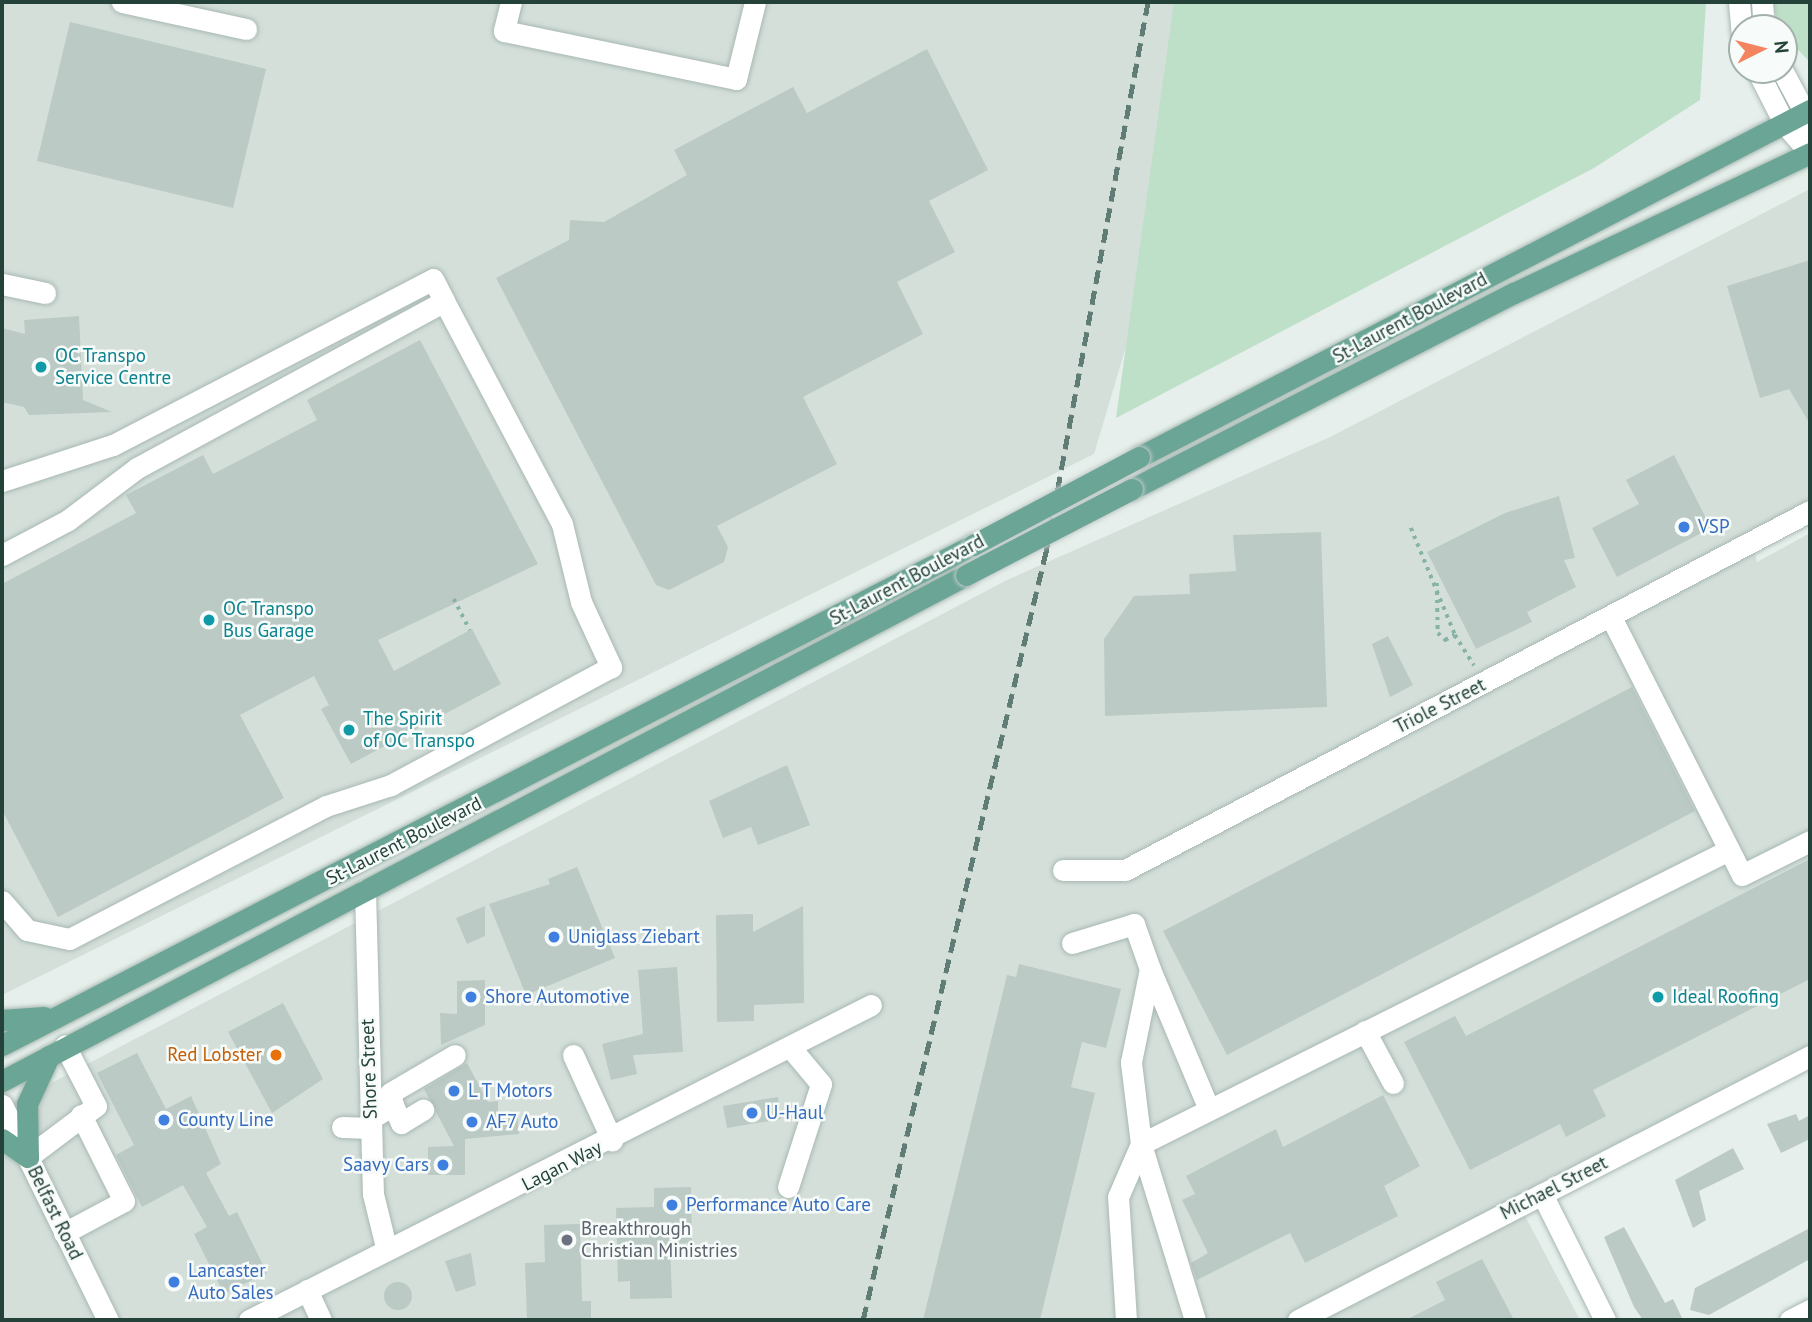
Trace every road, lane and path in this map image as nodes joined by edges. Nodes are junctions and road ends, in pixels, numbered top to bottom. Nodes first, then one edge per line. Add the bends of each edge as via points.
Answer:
1 (122, 2) edge
2 (511, 2) edge
3 (755, 2) edge
4 (246, 29) dead end
5 (1764, 84) edge
6 (1791, 84) edge
7 (1807, 111) edge
8 (1784, 123) junction
9 (1810, 152) edge
10 (2, 284) edge
11 (45, 293) dead end
12 (444, 301) junction
13 (2, 481) edge
14 (1810, 511) edge
15 (1410, 528) dead end
16 (2, 555) edge
17 (1437, 583) junction
18 (454, 599) dead end
19 (1611, 617) junction
20 (470, 630) dead end
21 (1455, 635) junction
22 (1484, 683) junction
23 (1810, 841) edge
24 (1729, 850) junction
25 (1063, 870) dead end
26 (365, 890) junction
27 (2, 901) edge
28 (1072, 943) dead end
29 (1150, 969) junction
30 (871, 1005) dead end
31 (67, 1013) junction
32 (2, 1020) edge
33 (1365, 1031) junction
34 (2, 1045) edge
35 (790, 1047) junction
36 (58, 1049) junction
37 (454, 1055) dead end
38 (573, 1055) dead end
39 (1810, 1056) edge
40 (2, 1081) edge
41 (1393, 1083) dead end
42 (2, 1105) edge
43 (393, 1105) junction
44 (1208, 1107) junction
45 (423, 1110) dead end
46 (81, 1115) junction
47 (370, 1124) junction
48 (342, 1127) dead end
49 (2, 1139) edge
50 (612, 1140) junction
51 (1141, 1144) junction
52 (28, 1157) junction
53 (788, 1187) dead end
54 (1542, 1194) junction
55 (64, 1233) junction
56 (386, 1247) junction
57 (307, 1290) junction
58 (1810, 1310) edge
59 (278, 1313) edge
60 (108, 1320) edge
61 (249, 1320) edge
62 (321, 1320) edge
63 (1126, 1320) edge
64 (1195, 1320) edge
65 (1298, 1320) edge
66 (1605, 1320) edge
67 (1790, 1320) edge

1 - 4 street
2 - 3 street via 504,31 736,79
5 - 8 street
6 - 7 street
7 - 8 main road, St-Laurent Boulevard
7 - 9 street
8 - 9 street
8 - 31 main road, St-Laurent Boulevard, bridge
9 - 26 main road, St-Laurent Boulevard, bridge via 1514,293
10 - 11 street
12 - 13 street via 433,279 113,445
12 - 16 street via 137,468 68,520
12 - 27 street via 562,524 581,602 611,667 391,785 326,807 69,939 27,930
14 - 19 street, Triole Street
15 - 17 path
17 - 21 path
17 - 21 path via 1438,634 1448,642
18 - 20 path
19 - 22 street, Triole Street
19 - 24 street
21 - 22 path
22 - 25 street, Triole Street via 1125,870
23 - 24 street via 1742,876
24 - 33 street
26 - 36 main road, St-Laurent Boulevard
26 - 47 street, Shore Street
28 - 29 street via 1134,925
29 - 44 street
29 - 51 street via 1131,1062
30 - 35 street, Lagan Way
31 - 32 main road
31 - 34 main road, St-Laurent Boulevard
33 - 41 street
33 - 44 street
35 - 50 street, Lagan Way
35 - 53 street via 821,1084
36 - 40 main road, St-Laurent Boulevard
36 - 46 street via 96,1105
36 - 52 main road via 27,1104
37 - 43 street via 390,1093
38 - 50 street
39 - 54 street, Michael Street
42 - 52 street, Belfast Road
43 - 45 street via 401,1123
43 - 47 street
44 - 51 street
46 - 52 street
46 - 55 street via 124,1201
47 - 48 street
47 - 56 street, Shore Street via 373,1194
49 - 52 main road
50 - 56 street, Lagan Way
51 - 63 street via 1118,1197
51 - 64 street
52 - 55 street, Belfast Road
54 - 65 street, Michael Street
54 - 66 street
55 - 60 street, Belfast Road
56 - 57 street, Lagan Way
57 - 59 street, Lagan Way
57 - 62 street
58 - 67 street
59 - 61 street, Lagan Way

